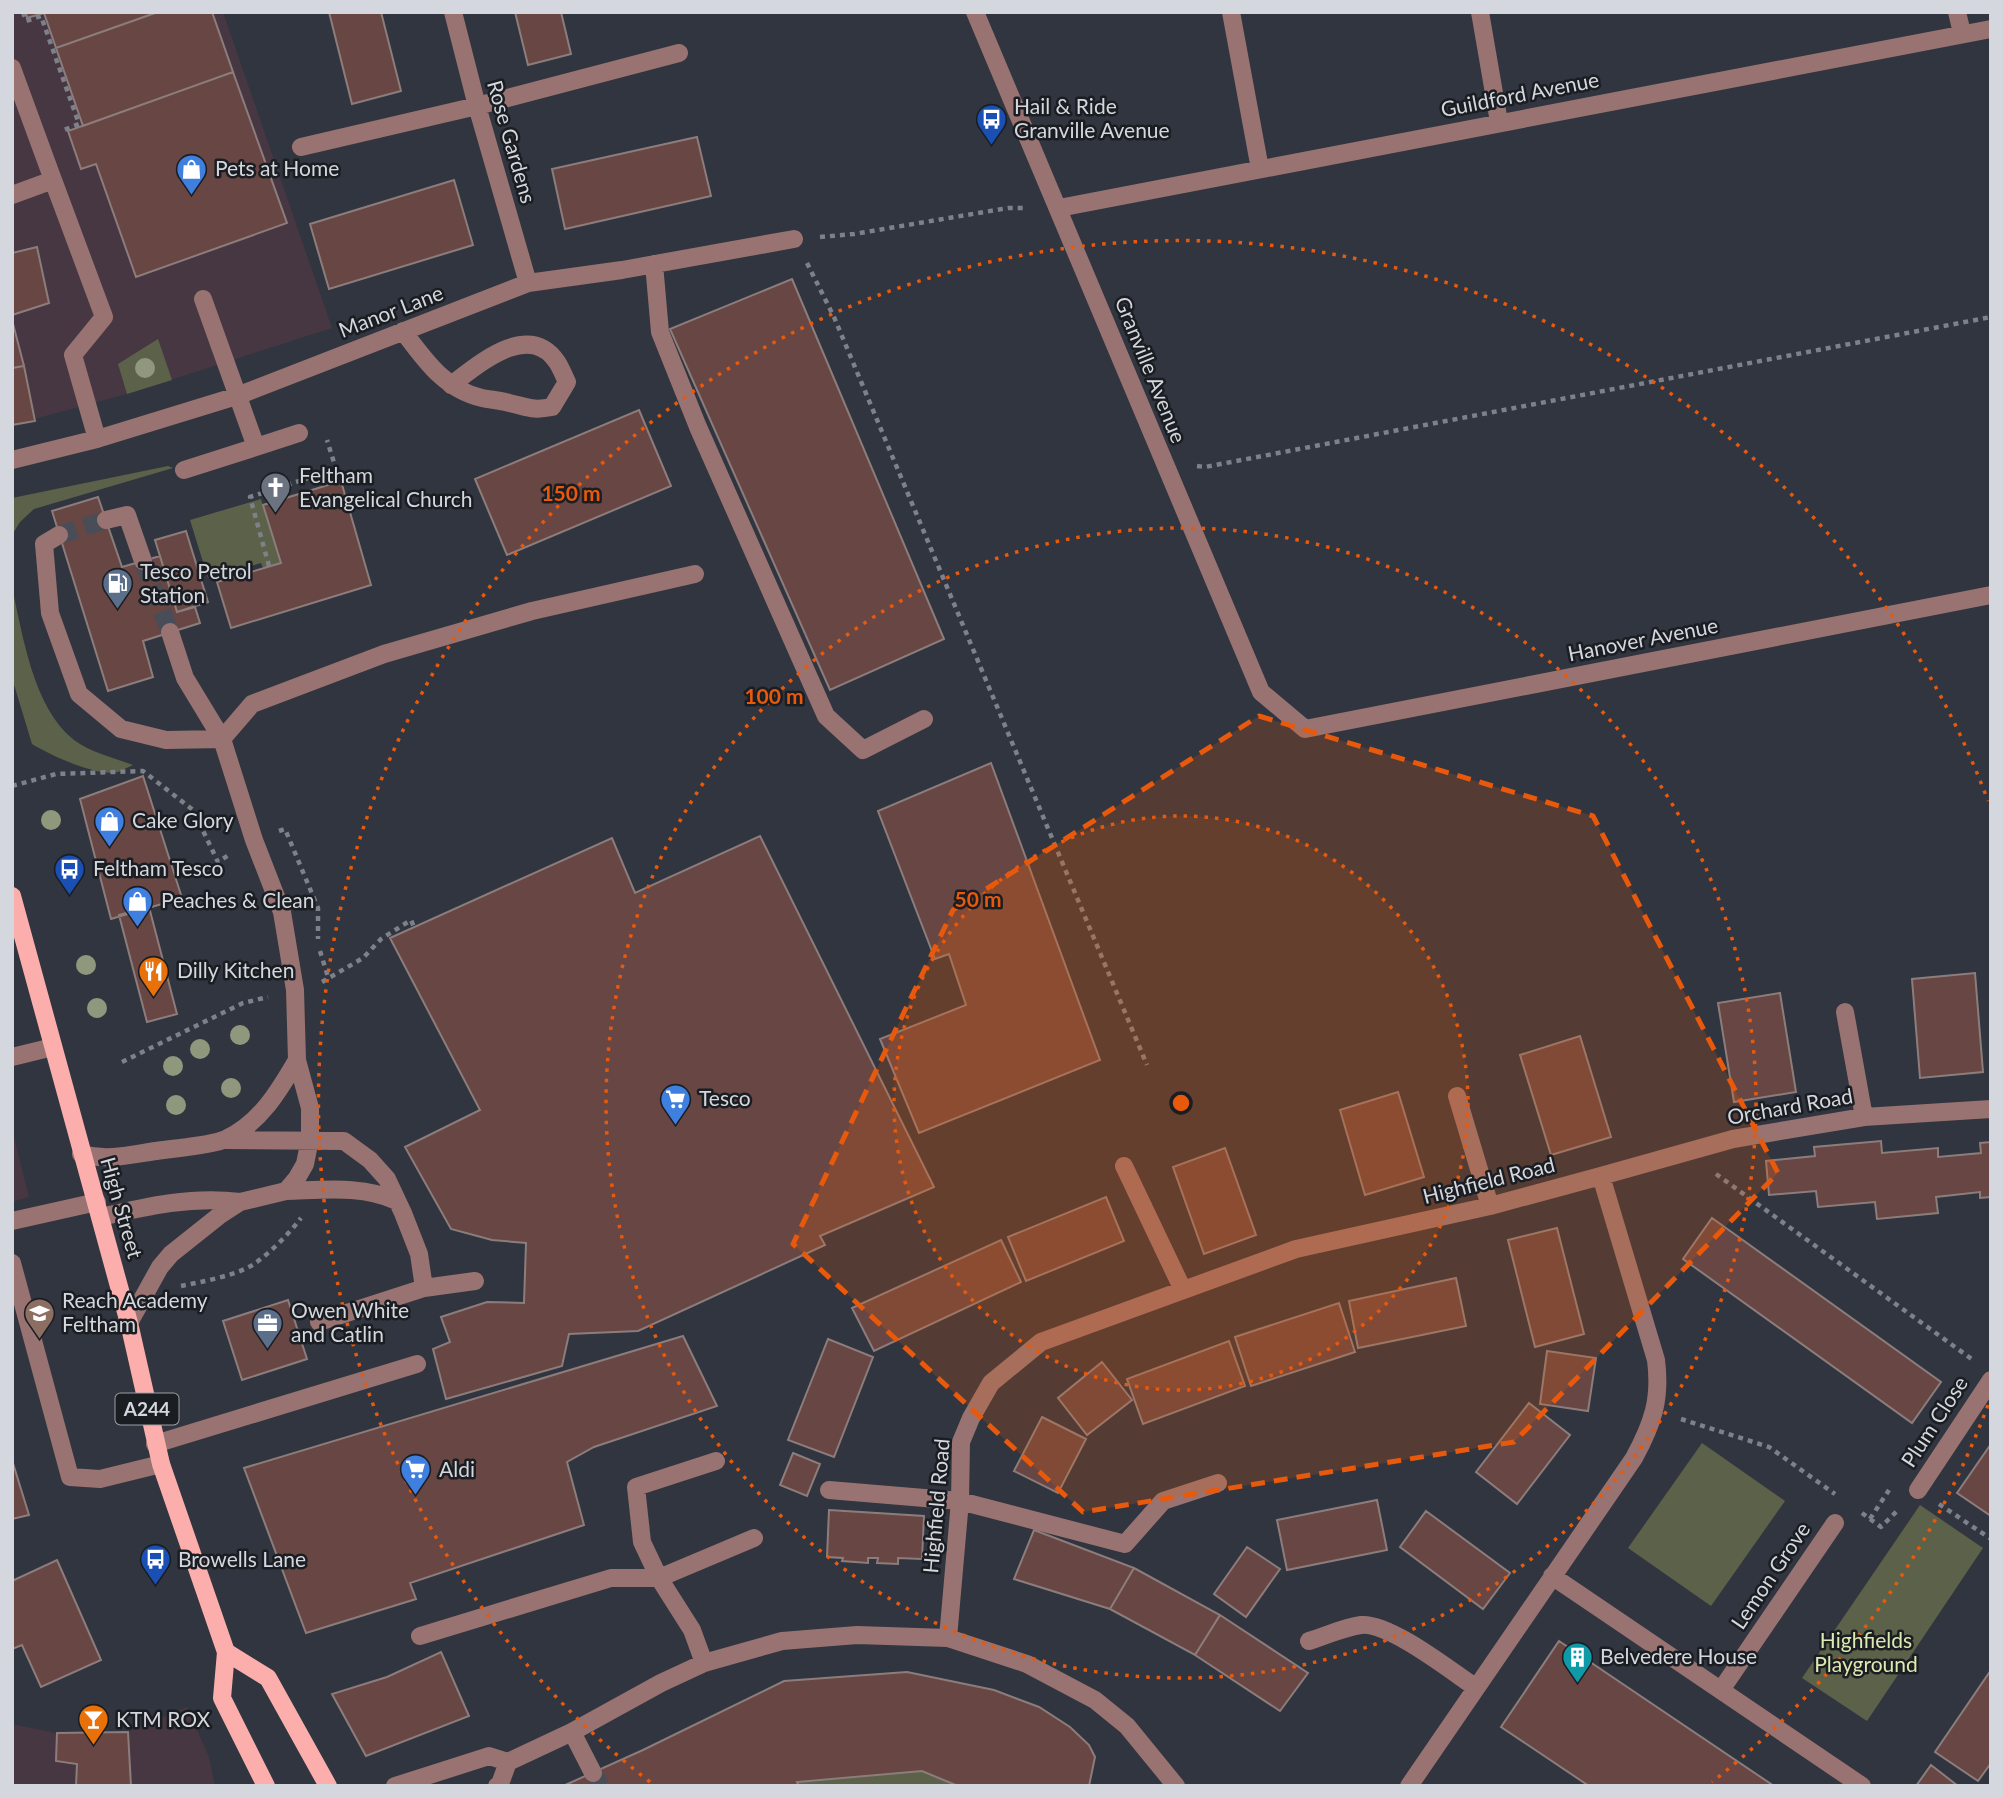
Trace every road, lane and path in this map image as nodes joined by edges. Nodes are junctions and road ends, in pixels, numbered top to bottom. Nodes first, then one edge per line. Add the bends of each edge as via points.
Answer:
1 (23, 12) edge
2 (453, 12) edge
3 (975, 12) edge
4 (1231, 12) edge
5 (1480, 12) edge
6 (1957, 12) edge
7 (1991, 29) edge
8 (1962, 33) junction
9 (679, 53) dead end
10 (12, 68) edge
11 (477, 106) junction
12 (1499, 122) junction
13 (66, 142) dead end
14 (301, 147) dead end
15 (1260, 169) junction
16 (53, 180) junction
17 (12, 195) edge
18 (1059, 208) junction
19 (794, 239) junction
20 (654, 264) junction
21 (528, 283) junction
22 (204, 299) dead end
23 (1991, 317) edge
24 (403, 331) junction
25 (451, 385) junction
26 (237, 396) junction
27 (299, 433) joint
28 (97, 439) junction
29 (256, 447) junction
30 (12, 460) edge
31 (1164, 462) junction
32 (184, 470) dead end
33 (106, 520) tunnel mouth
34 (59, 535) dead end
35 (143, 561) tunnel mouth
36 (269, 566) dead end
37 (695, 574) dead end
38 (1991, 596) edge
39 (170, 632) tunnel mouth
40 (924, 719) dead end
41 (1304, 729) joint
42 (222, 739) junction
43 (12, 786) edge
44 (254, 840) junction
45 (12, 896) edge
46 (328, 977) dead end
47 (295, 990) junction
48 (1846, 1012) dead end
49 (53, 1047) junction
50 (12, 1057) edge
51 (297, 1060) junction
52 (122, 1062) dead end
53 (1147, 1065) dead end
54 (1457, 1096) dead end
55 (1991, 1109) edge
56 (1864, 1117) junction
57 (310, 1139) junction
58 (225, 1140) junction
59 (81, 1154) junction
60 (1124, 1166) dead end
61 (1715, 1174) dead end
62 (1601, 1176) junction
63 (286, 1191) junction
64 (397, 1201) junction
65 (240, 1202) junction
66 (1490, 1206) junction
67 (99, 1209) junction
68 (12, 1221) edge
69 (12, 1263) edge
70 (475, 1281) dead end
71 (424, 1288) junction
72 (1183, 1290) junction
73 (319, 1322) dead end
74 (129, 1323) junction
75 (1973, 1360) dead end
76 (417, 1364) dead end
77 (1991, 1380) edge
78 (1676, 1417) dead end
79 (155, 1444) junction
80 (716, 1461) dead end
81 (160, 1464) junction
82 (1217, 1483) dead end
83 (829, 1490) dead end
84 (1918, 1490) junction
85 (1837, 1495) dead end
86 (960, 1501) junction
87 (1859, 1511) dead end
88 (1835, 1523) dead end
89 (754, 1538) dead end
90 (1991, 1539) edge
91 (1552, 1576) junction
92 (659, 1577) junction
93 (420, 1636) dead end
94 (948, 1638) junction
95 (1309, 1641) dead end
96 (226, 1652) junction
97 (704, 1663) junction
98 (1475, 1688) junction
99 (1721, 1690) junction
100 (572, 1732) junction
101 (508, 1762) junction
102 (593, 1773) tunnel mouth
103 (266, 1786) edge
104 (328, 1786) edge
105 (395, 1786) edge
106 (497, 1786) edge
107 (1176, 1786) edge
108 (1409, 1786) edge
109 (1862, 1786) edge

1 - 13 path via 26,22 41,16 63,74 79,124 62,131
2 - 11 street, Rose Gardens
3 - 18 street, Granville Avenue
4 - 15 street
5 - 12 street
6 - 8 street
7 - 8 street, Guildford Avenue
8 - 12 street, Guildford Avenue
9 - 11 street
10 - 16 street
11 - 14 street
11 - 21 street, Rose Gardens
12 - 15 street, Guildford Avenue
15 - 18 street, Guildford Avenue
16 - 17 street
16 - 28 street via 104,317 73,355
18 - 19 path via 1008,208 854,234
18 - 31 street, Granville Avenue
19 - 20 street, Manor Lane
19 - 53 path via 834,317
20 - 21 street, Manor Lane
20 - 40 street via 660,332 826,716 863,750
21 - 24 street, Manor Lane
22 - 26 street
23 - 31 path via 1205,467
24 - 25 street
24 - 26 street, Manor Lane
25 - 25 street via 494,354 527,343 556,360 566,382 552,407 536,410 480,398
26 - 28 street, Manor Lane
26 - 29 street
27 - 29 street
27 - 36 path via 323,426 336,469 250,497
28 - 30 street, Manor Lane
29 - 32 street
31 - 41 street, Granville Avenue via 1261,692
33 - 35 street via 128,515
34 - 42 street via 44,544 50,613 79,694 121,729 166,740
37 - 42 street via 532,611 384,654 252,704
38 - 41 street, Hanover Avenue
39 - 42 street via 185,678
42 - 44 street
43 - 44 path via 56,774 142,771 193,810 218,862
44 - 46 path via 285,829 318,908 318,946
44 - 47 street via 282,912
45 - 49 main road, High Street / A244
47 - 51 street
47 - 52 path via 243,1003
48 - 56 street
49 - 50 street
49 - 59 main road, High Street / A244
51 - 57 street via 310,1108
51 - 58 street via 267,1107
54 - 66 street
55 - 56 street, Orchard Road
56 - 62 street, Orchard Road via 1733,1139
57 - 58 street
57 - 63 street via 305,1164
57 - 64 street via 344,1141 387,1179
58 - 59 street via 120,1158
59 - 67 main road, High Street / A244
60 - 72 street
61 - 75 path
62 - 66 street, Highfield Road
62 - 91 street via 1656,1360 1659,1385 1655,1411 1634,1458
63 - 64 street via 346,1189 379,1193
63 - 65 street
64 - 71 street via 419,1254
65 - 67 street via 175,1201
65 - 74 street via 171,1254
66 - 72 street, Highfield Road via 1296,1249
67 - 68 street
67 - 74 main road, High Street / A244
69 - 81 street via 70,1477 100,1479
70 - 71 street
71 - 73 street
72 - 86 street, Highfield Road via 1041,1342 991,1383 961,1443
74 - 79 main road, High Street / A244
76 - 79 street
77 - 84 street, Plum Close
78 - 85 path via 1769,1447
79 - 81 main road, High Street / A244
80 - 92 street via 636,1488 642,1542
81 - 96 main road, High Street / A244
82 - 86 street via 1163,1501 1125,1544
83 - 86 street
84 - 87 path via 1881,1527
84 - 90 path
86 - 94 street, Highfield Road
88 - 99 street, Lemon Grove
89 - 92 street
91 - 98 street
91 - 99 street
92 - 93 street via 611,1578
92 - 97 street via 691,1630
94 - 97 street via 857,1635 782,1641
94 - 107 street via 1027,1664 1095,1700 1127,1726
95 - 98 street via 1362,1625 1380,1627
96 - 103 main road, High Street / A244 via 222,1698
96 - 104 main road via 268,1678
97 - 100 street
98 - 108 street
99 - 109 street
100 - 101 street
100 - 102 street
101 - 105 street via 489,1756
101 - 106 street

